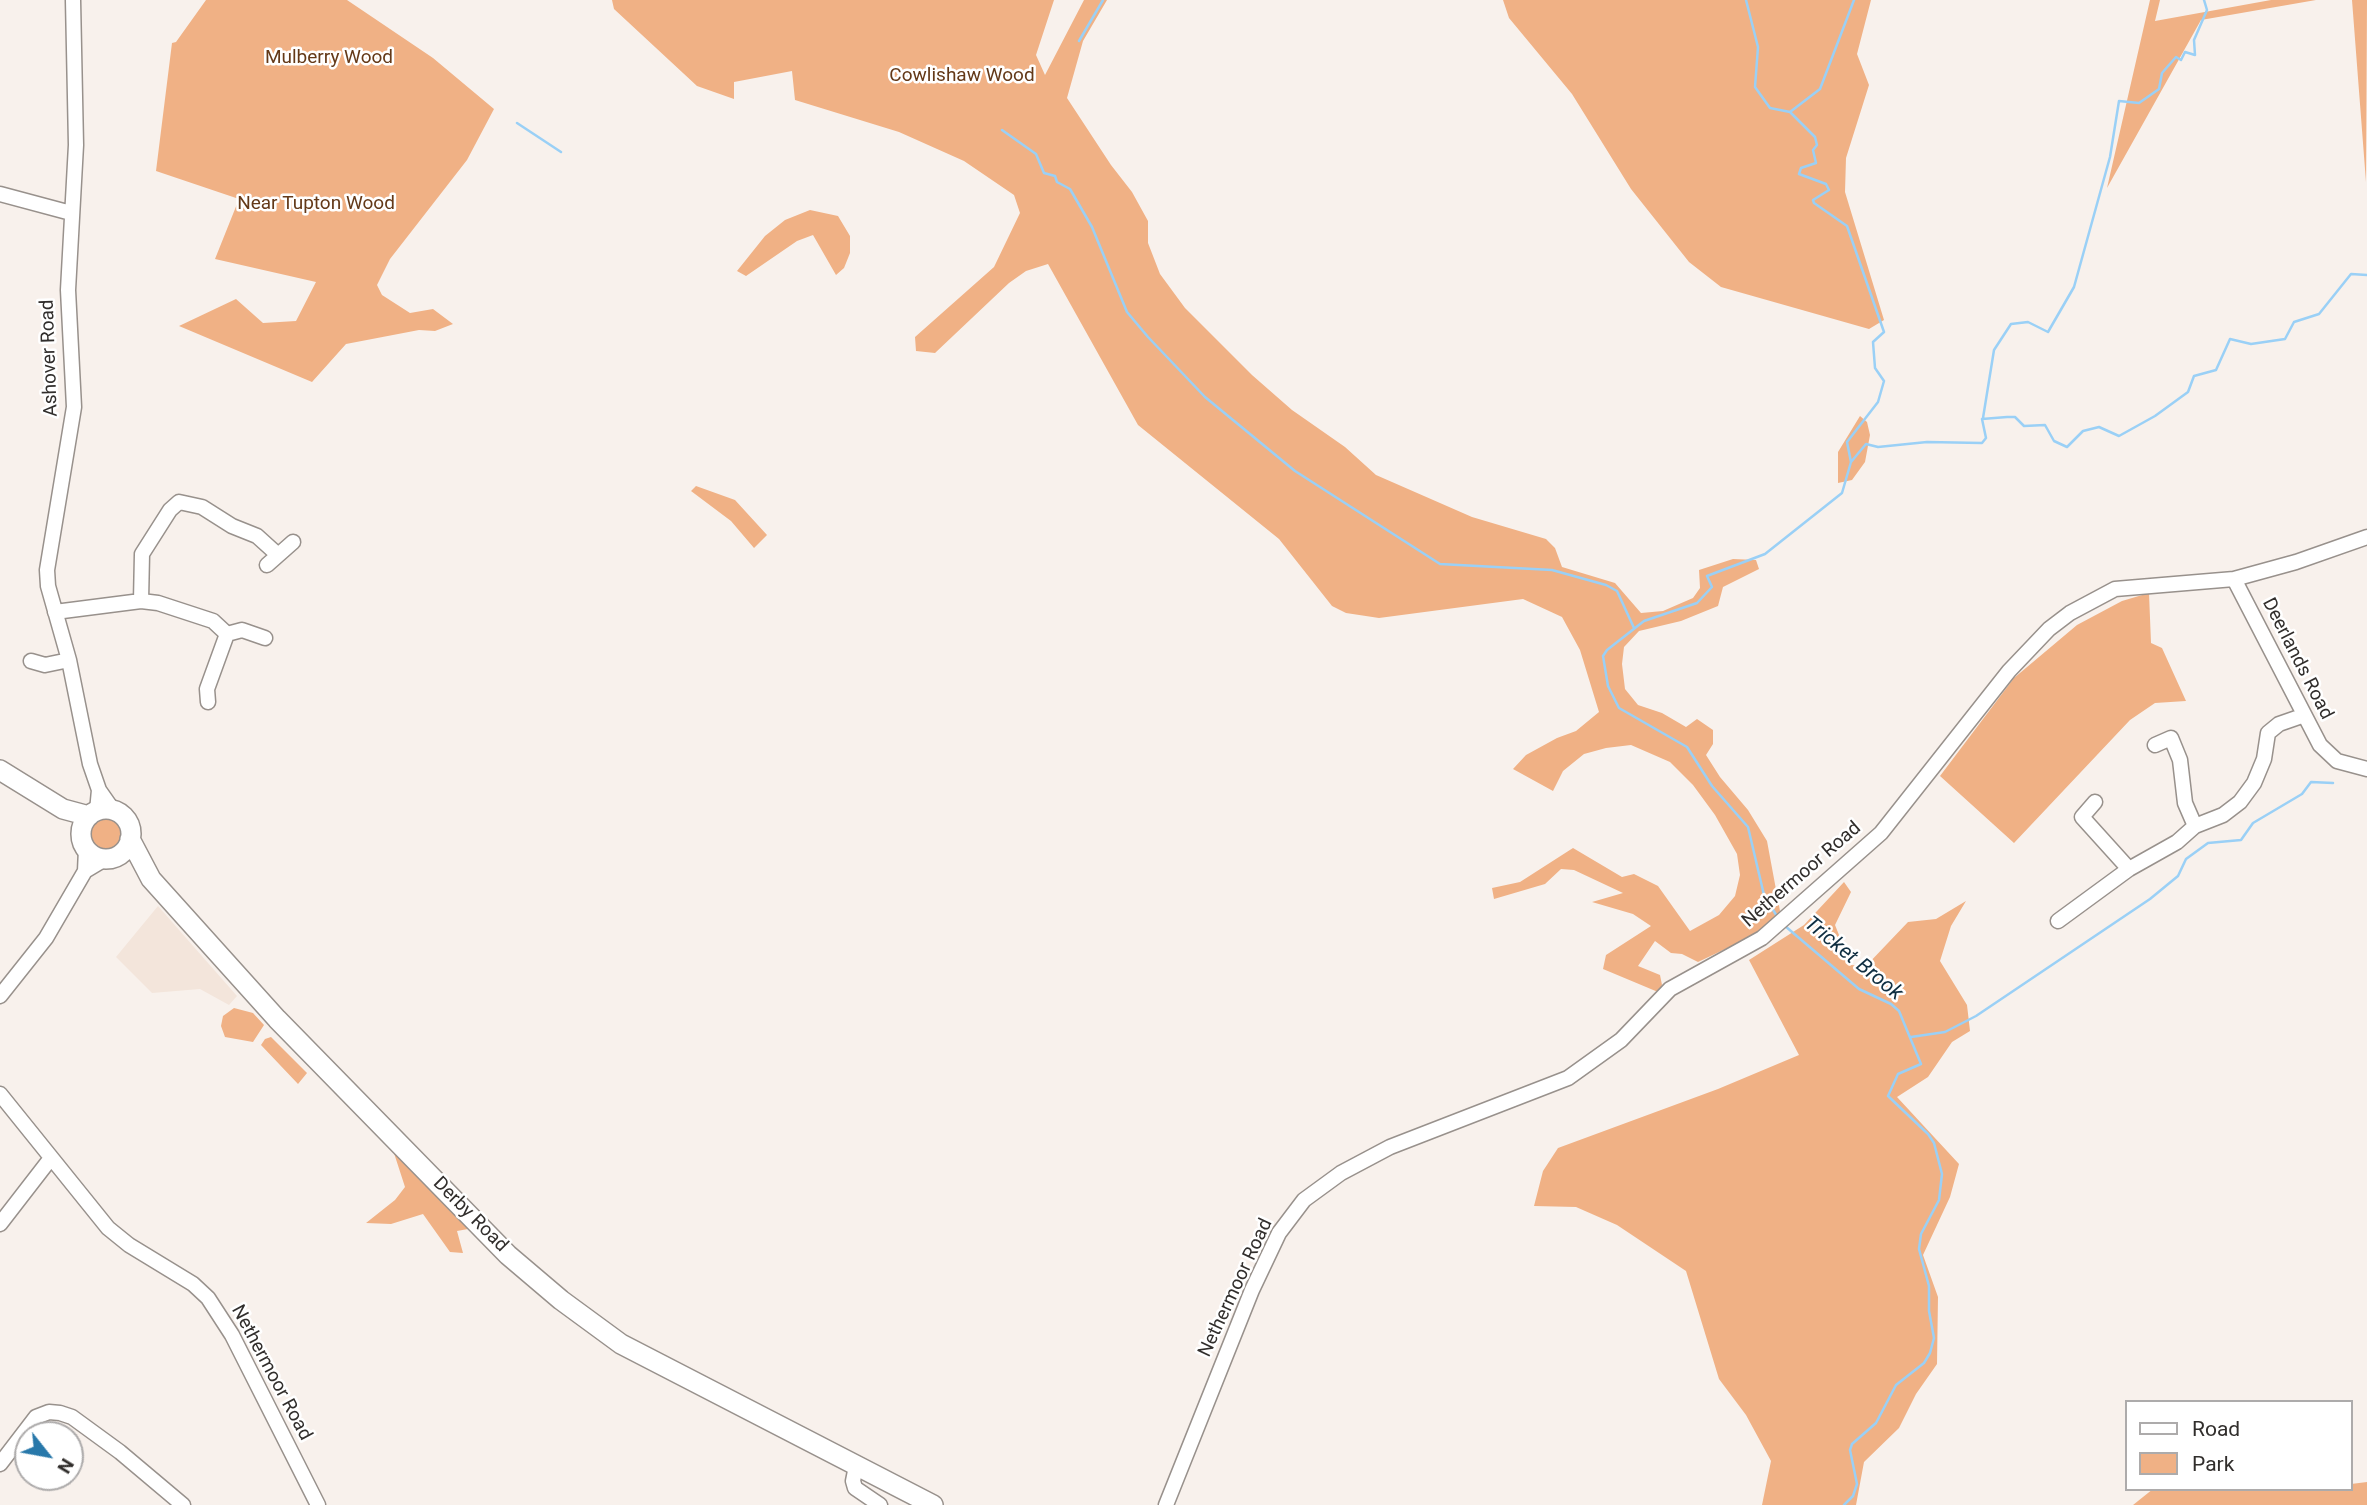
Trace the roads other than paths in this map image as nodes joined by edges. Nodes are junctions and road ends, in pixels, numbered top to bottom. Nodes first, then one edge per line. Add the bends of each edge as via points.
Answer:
1 (73, 0) edge
2 (0, 194) edge
3 (71, 213) junction
4 (174, 486) dead end
5 (179, 502) junction
6 (2367, 537) edge
7 (293, 542) dead end
8 (278, 555) junction
9 (267, 565) dead end
10 (2234, 579) junction
11 (141, 601) junction
12 (55, 612) junction
13 (227, 634) junction
14 (265, 638) dead end
15 (69, 660) junction
16 (31, 661) dead end
17 (191, 690) dead end
18 (2302, 716) junction
19 (2155, 745) dead end
20 (2367, 769) edge
21 (0, 770) edge
22 (2095, 802) dead end
23 (63, 809) junction
24 (100, 812) junction
25 (2195, 826) junction
26 (131, 839) junction
27 (84, 844) junction
28 (109, 859) junction
29 (2129, 869) junction
30 (85, 871) junction
31 (151, 879) junction
32 (2058, 921) dead end
33 (0, 996) edge
34 (0, 1094) edge
35 (51, 1158) junction
36 (0, 1224) edge
37 (0, 1464) edge
38 (856, 1466) junction
39 (183, 1505) edge
40 (318, 1505) edge
41 (880, 1505) edge
42 (933, 1505) edge
43 (1166, 1505) edge

1 - 3 street, Ashover Road via 76,145
2 - 3 street
3 - 12 street, Ashover Road via 68,290 74,407 48,552 48,586
4 - 5 street
5 - 8 street via 202,507 257,536
5 - 11 street via 142,554
6 - 10 street, Nethermoor Road
7 - 8 street
8 - 9 street
10 - 18 street, Deerlands Road
10 - 43 street, Nethermoor Road via 2115,589 2049,629 2009,671 1881,833 1762,939 1670,989 1621,1040 1568,1078 1390,1147 1341,1173 1304,1200 1279,1233 1252,1290
11 - 12 street
11 - 13 street via 171,605 213,621
12 - 15 street, Ashover Road
13 - 14 street via 242,630
13 - 17 street via 207,695
15 - 16 street via 46,665
15 - 24 street, Ashover Road
18 - 20 street, Deerlands Road via 2320,745 2337,761
18 - 25 street via 2268,733 2264,760 2241,802
19 - 25 street via 2171,738 2180,760 2185,803
21 - 23 highway
22 - 29 street via 2082,817
23 - 24 highway
23 - 27 highway
24 - 26 highway via 126,819
24 - 27 highway via 83,826
25 - 29 street via 2177,842
26 - 28 highway via 124,851
26 - 31 highway, Derby Road
27 - 28 highway
27 - 30 street
28 - 30 street
28 - 31 highway, Derby Road
29 - 32 street
30 - 33 street via 46,938
31 - 38 highway, Derby Road via 324,1068 508,1255 561,1300 621,1344
34 - 35 street, Nethermoor Road
35 - 36 street
35 - 40 street, Nethermoor Road via 108,1228 208,1298 232,1335
37 - 39 street via 36,1417 60,1413 120,1452
38 - 41 street via 855,1488
38 - 42 highway, Derby Road

